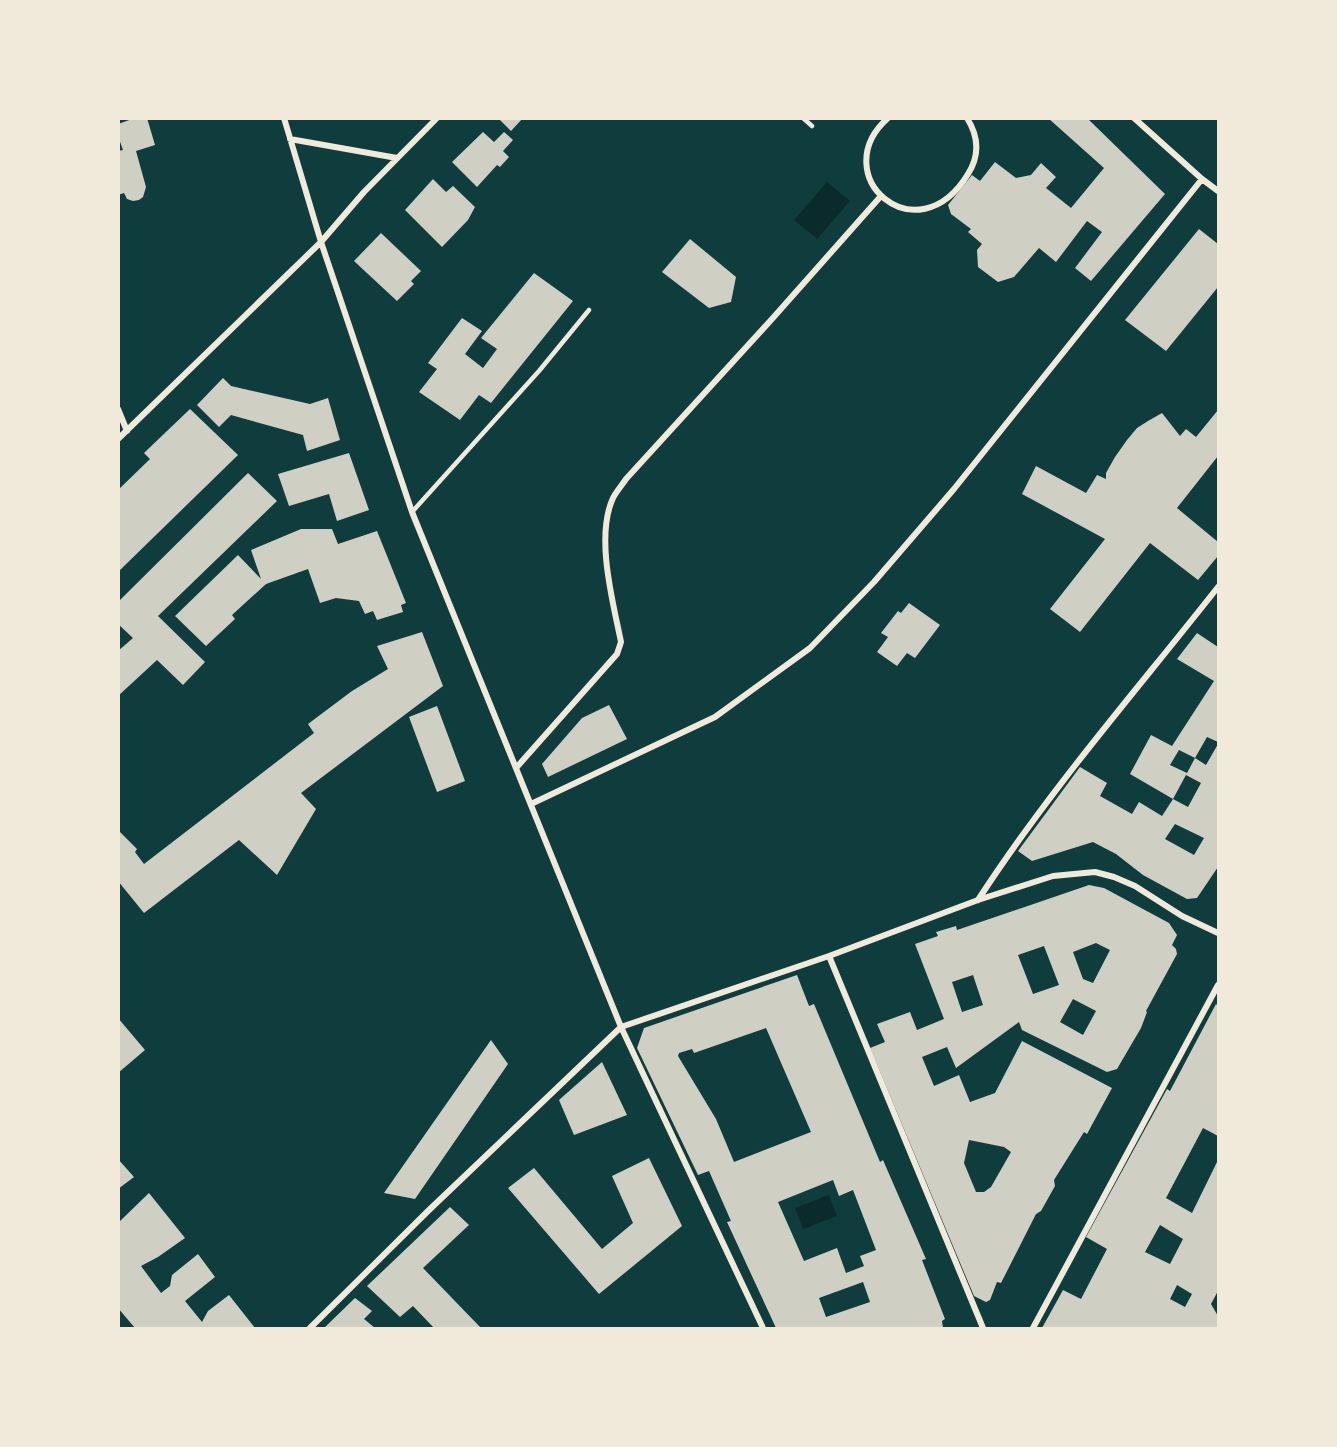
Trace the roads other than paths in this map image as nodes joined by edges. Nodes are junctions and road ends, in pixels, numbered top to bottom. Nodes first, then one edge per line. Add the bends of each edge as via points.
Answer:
1 (284, 118) edge
2 (437, 118) edge
3 (803, 118) edge
4 (888, 118) edge
5 (967, 118) edge
6 (1134, 118) edge
7 (812, 126) dead end
8 (290, 139) junction
9 (397, 158) junction
10 (1202, 180) junction
11 (1218, 191) edge
12 (881, 196) junction
13 (321, 242) junction
14 (589, 310) dead end
15 (118, 409) edge
16 (127, 431) junction
17 (118, 439) edge
18 (412, 512) junction
19 (1218, 587) edge
20 (516, 768) junction
21 (531, 804) junction
22 (978, 900) junction
23 (1218, 933) edge
24 (829, 956) junction
25 (1218, 985) edge
26 (621, 1027) junction
27 (310, 1329) edge
28 (763, 1329) edge
29 (983, 1329) edge
30 (1032, 1329) edge

1 - 8 street
2 - 9 street
3 - 7 lane
4 - 12 street via 873,138 866,168 870,183
5 - 12 street via 978,149 970,171 953,194 934,207 918,210 893,205
6 - 10 street
8 - 9 street
8 - 13 street
9 - 13 street
10 - 11 street
10 - 21 street via 954,489 874,582 810,648 715,717
12 - 20 street via 626,479 613,499 606,521 606,551 621,642 616,654
13 - 16 street
13 - 18 street
14 - 18 lane
15 - 16 street
16 - 17 street
18 - 20 street
19 - 22 street via 1100,733 1012,848
20 - 21 street
21 - 26 street
22 - 23 street via 1053,876 1095,872 1135,886
22 - 24 street
24 - 26 street
24 - 29 street
25 - 30 street
26 - 27 street
26 - 28 street

